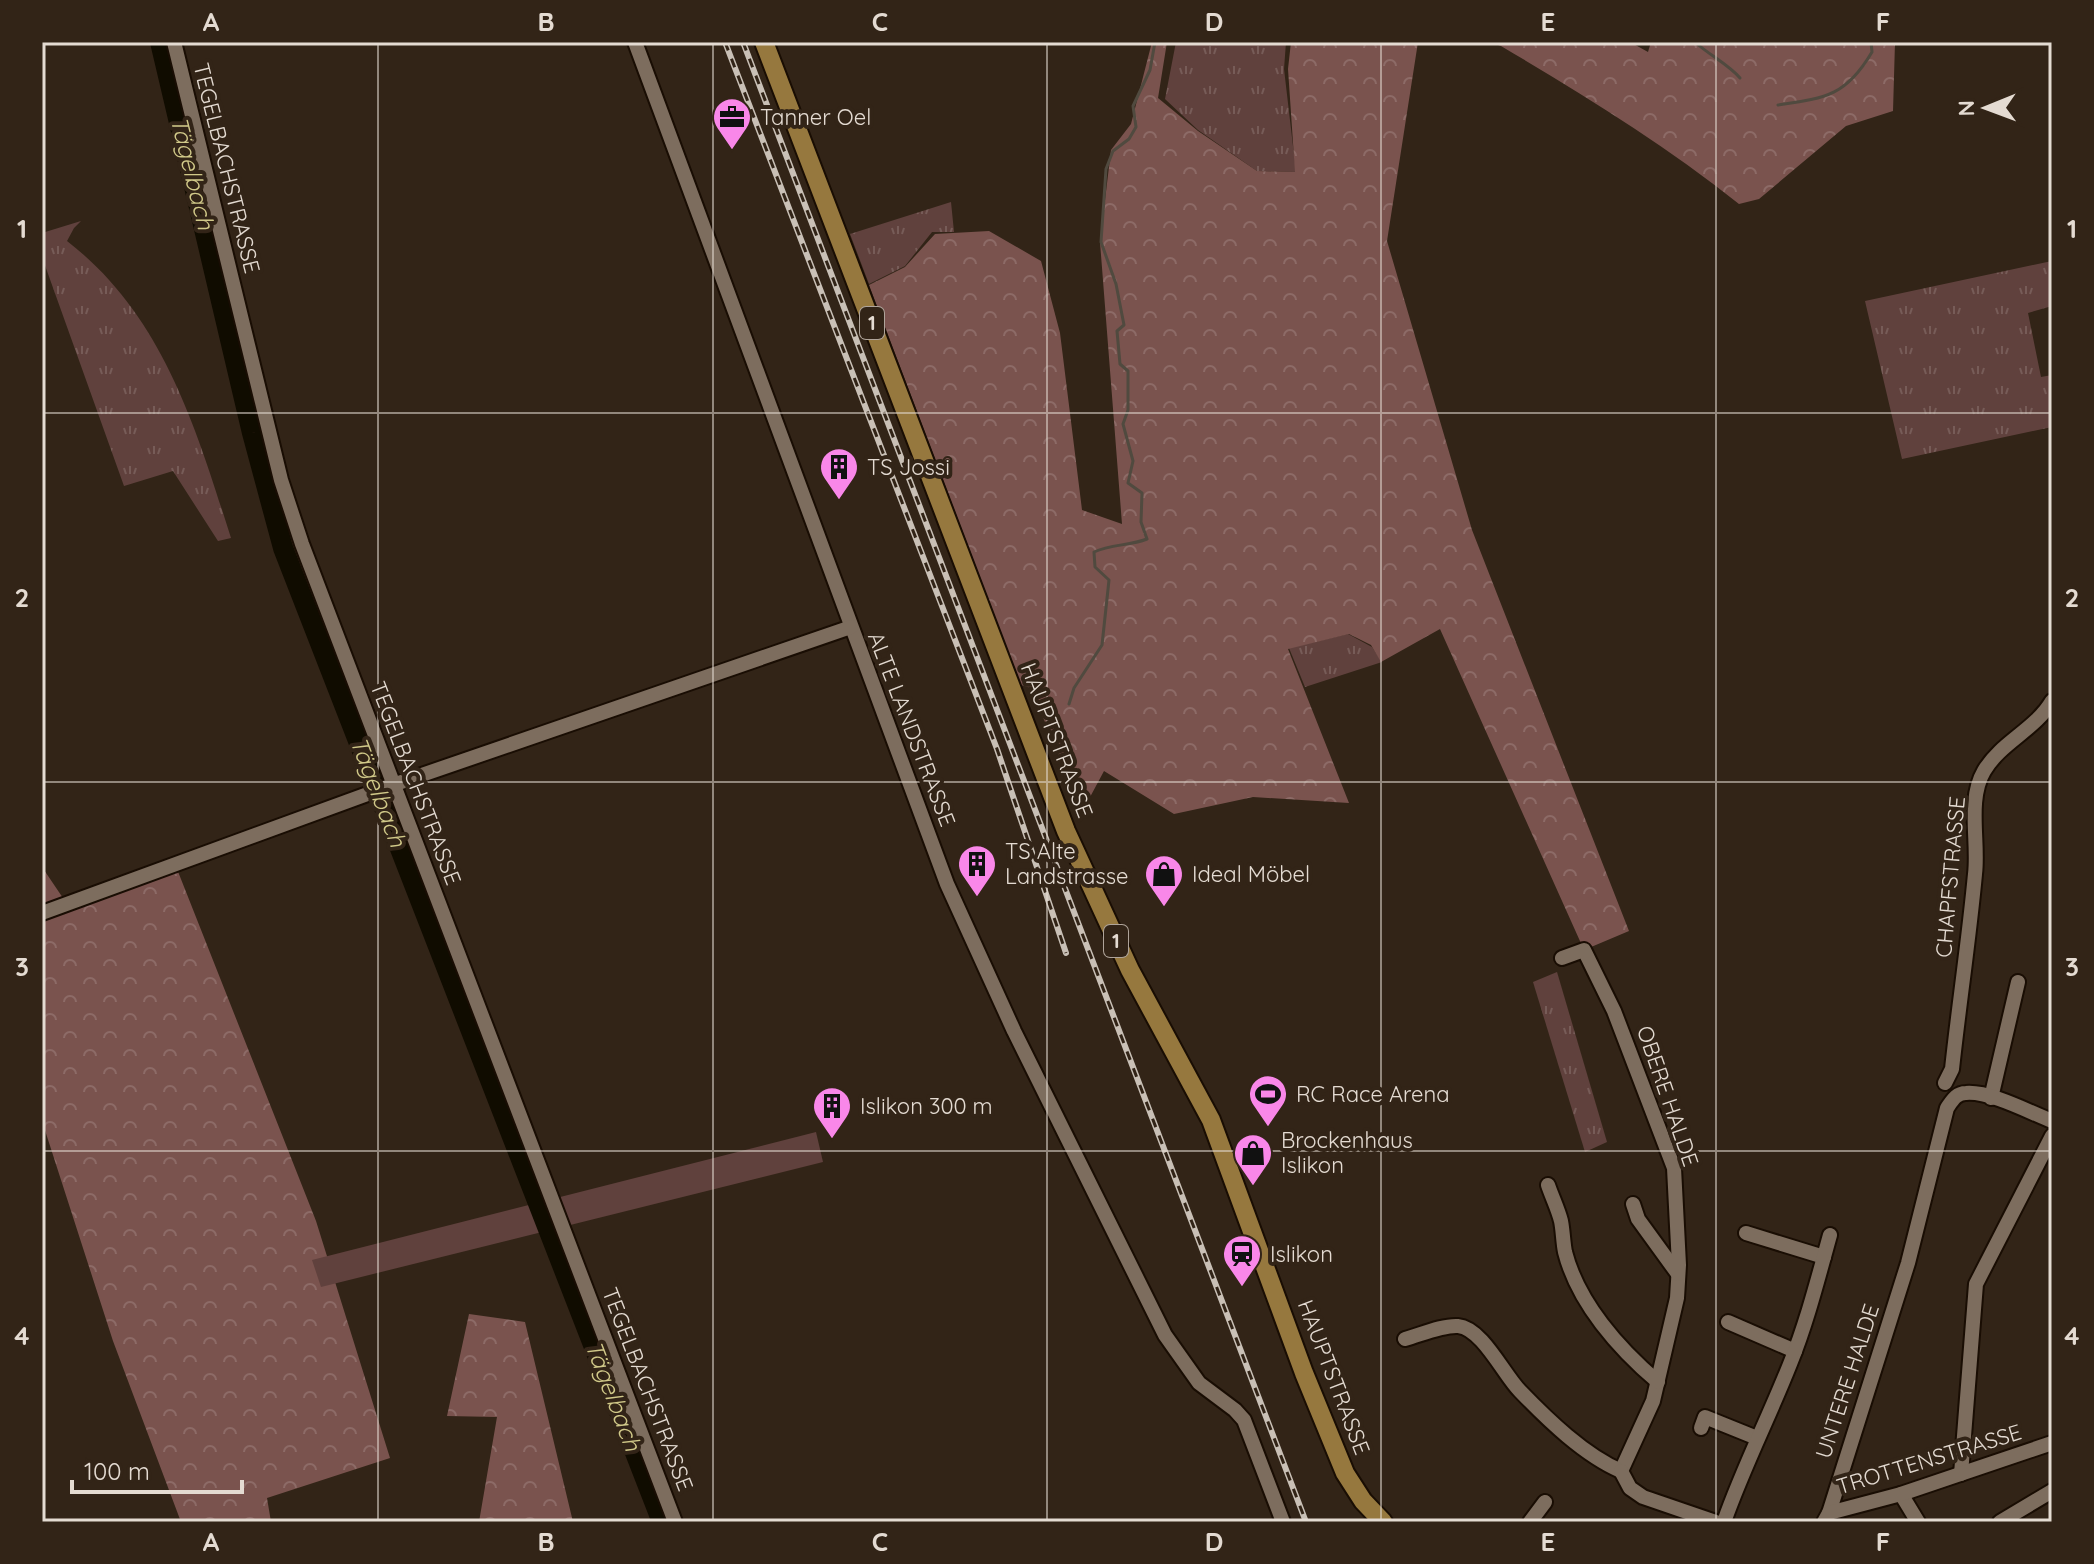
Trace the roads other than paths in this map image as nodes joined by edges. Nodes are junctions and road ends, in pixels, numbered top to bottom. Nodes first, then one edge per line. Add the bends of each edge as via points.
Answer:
1 (174, 42) edge
2 (635, 42) edge
3 (764, 42) edge
4 (851, 627) junction
5 (2052, 701) edge
6 (2048, 719) edge
7 (389, 787) junction
8 (42, 913) edge
9 (1562, 958) dead end
10 (2018, 982) dead end
11 (1945, 1083) dead end
12 (1991, 1098) junction
13 (2052, 1121) edge
14 (2052, 1136) edge
15 (1548, 1185) dead end
16 (1633, 1204) dead end
17 (1746, 1233) dead end
18 (1830, 1235) dead end
19 (1824, 1257) junction
20 (1678, 1274) junction
21 (1728, 1322) dead end
22 (1405, 1339) dead end
23 (1795, 1351) junction
24 (1658, 1382) junction
25 (1701, 1428) dead end
26 (1757, 1438) junction
27 (2052, 1443) edge
28 (1621, 1471) junction
29 (1961, 1474) junction
30 (2052, 1491) edge
31 (1901, 1494) junction
32 (1545, 1502) dead end
33 (1826, 1518) edge
34 (675, 1522) edge
35 (1283, 1522) edge
36 (1383, 1522) edge
37 (1530, 1522) edge
38 (1716, 1522) edge
39 (1724, 1522) edge
40 (1918, 1522) edge
41 (2000, 1522) edge

1 - 7 street, TEGELBACHSTRASSE via 281,480
2 - 4 street, ALTE LANDSTRASSE
3 - 36 main road, HAUPTSTRASSE / 1 via 1066,831 1124,957 1211,1120 1345,1473
4 - 7 street
4 - 35 street, ALTE LANDSTRASSE via 947,884 1014,1031 1165,1335 1199,1383 1244,1420
5 - 6 street, CHAPFSTRASSE
6 - 11 street, CHAPFSTRASSE via 1996,754 1982,773 1974,885 1952,1069
7 - 8 street
7 - 34 street, TEGELBACHSTRASSE
9 - 20 street, OBERE HALDE via 1584,950 1674,1168
10 - 12 street
12 - 13 street
12 - 33 street, UNTERE HALDE via 1967,1092 1956,1095 1947,1108 1908,1263
14 - 29 street via 1976,1284
15 - 24 street via 1580,1289 1611,1336
16 - 20 street
17 - 19 street
18 - 19 street
19 - 23 street
20 - 24 street, OBERE HALDE
21 - 23 street
22 - 28 street via 1467,1328 1518,1390 1561,1430
23 - 26 street
24 - 28 street, OBERE HALDE
25 - 26 street via 1705,1417
26 - 39 street
27 - 29 street, TROTTENSTRASSE
28 - 38 street via 1630,1488 1643,1497
29 - 31 street, TROTTENSTRASSE
30 - 41 street
31 - 33 street, TROTTENSTRASSE
31 - 40 street
32 - 37 street

